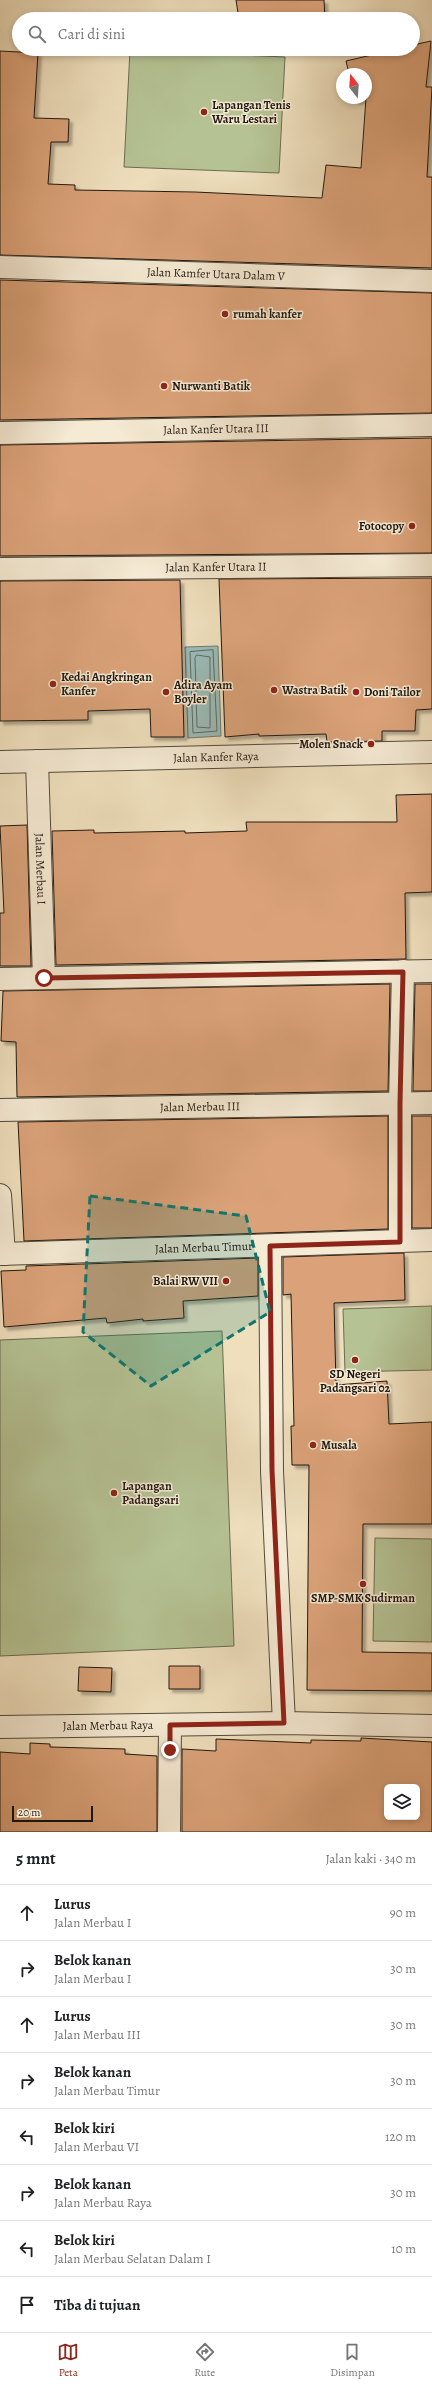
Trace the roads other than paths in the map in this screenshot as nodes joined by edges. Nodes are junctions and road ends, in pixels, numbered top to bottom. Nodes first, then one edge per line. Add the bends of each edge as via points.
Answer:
1 (0, 267) edge
2 (432, 281) edge
3 (432, 425) edge
4 (0, 433) edge
5 (432, 565) edge
6 (0, 570) edge
7 (432, 752) edge
8 (37, 761) junction
9 (0, 762) edge
10 (432, 971) edge
11 (403, 972) junction
12 (44, 978) junction
13 (0, 979) edge
14 (432, 1103) edge
15 (400, 1104) junction
16 (0, 1110) edge
17 (0, 1195) edge
18 (432, 1240) edge
19 (400, 1242) junction
20 (270, 1246) junction
21 (2, 1254) edge
22 (284, 1723) junction
23 (170, 1725) junction
24 (432, 1726) edge
25 (0, 1727) edge
26 (169, 1832) edge

1 - 2 street, Jalan Kamfer Utara Dalam V
3 - 4 street, Jalan Kanfer Utara III
5 - 6 street, Jalan Kanfer Utara II
7 - 8 street, Jalan Kanfer Raya
8 - 9 street, Jalan Kanfer Raya
8 - 12 street, Jalan Merbau I
10 - 11 street
11 - 12 street
11 - 15 street
12 - 13 street
14 - 15 street, Jalan Merbau III
15 - 16 street, Jalan Merbau III
15 - 19 street
17 - 21 street
18 - 19 street, Jalan Merbau Timur
19 - 20 street, Jalan Merbau Timur
20 - 21 street, Jalan Merbau Timur
20 - 22 street via 272,1470
22 - 23 street, Jalan Merbau Raya
22 - 24 street, Jalan Merbau Raya
23 - 25 street, Jalan Merbau Raya
23 - 26 street

